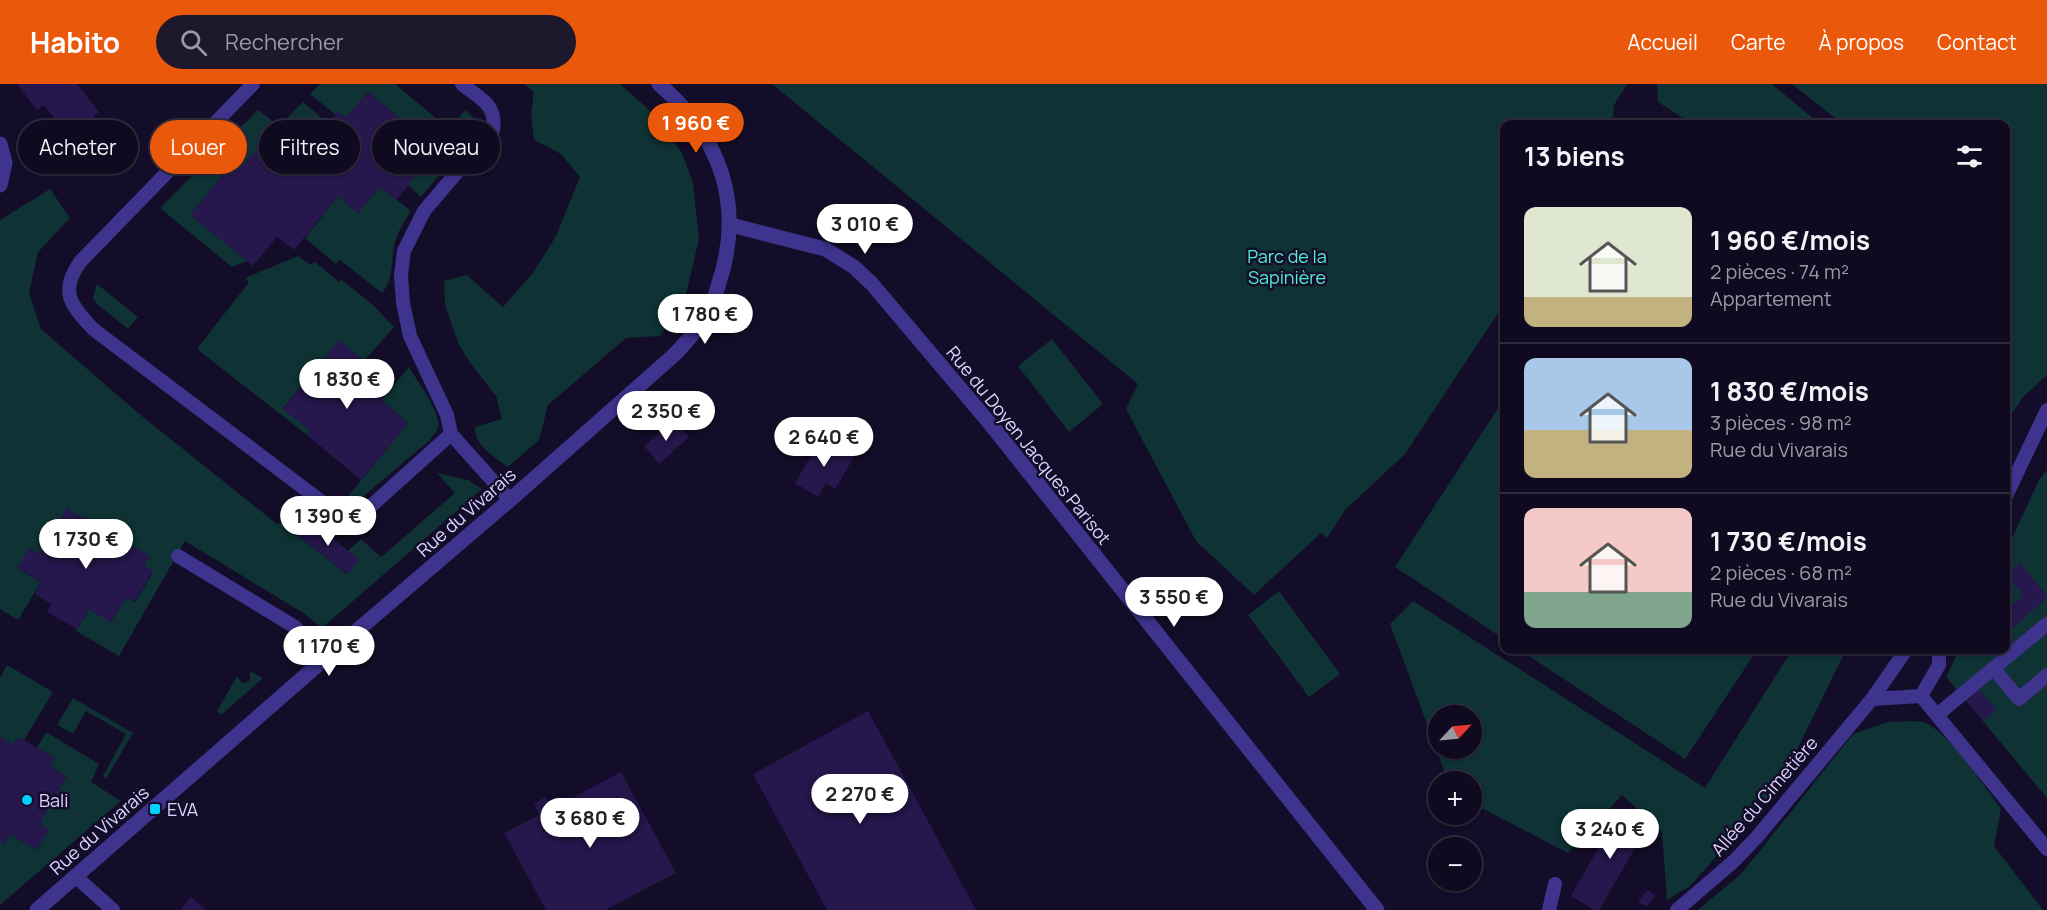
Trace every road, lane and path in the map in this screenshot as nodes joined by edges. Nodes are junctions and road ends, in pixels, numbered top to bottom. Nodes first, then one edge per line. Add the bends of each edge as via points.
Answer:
1 (253, 84) edge
2 (462, 84) edge
3 (659, 84) edge
4 (0, 144) edge
5 (0, 185) edge
6 (731, 225) junction
7 (2047, 411) edge
8 (451, 434) junction
9 (2041, 440) edge
10 (2010, 490) edge
11 (510, 500) junction
12 (178, 556) dead end
13 (2047, 624) edge
14 (1903, 654) edge
15 (1939, 654) edge
16 (324, 659) junction
17 (1993, 668) junction
18 (2047, 675) edge
19 (1921, 696) junction
20 (1872, 699) junction
21 (1937, 715) junction
22 (2047, 849) edge
23 (75, 876) junction
24 (1555, 884) dead end
25 (37, 910) edge
26 (113, 910) edge
27 (1377, 910) edge
28 (1549, 910) edge
29 (1677, 910) edge

1 - 8 lane via 80,262 70,276 71,304 93,329 334,511 348,516 362,515
2 - 8 lane via 490,107 495,117 493,130 424,211 404,251 401,275 410,336 447,415
3 - 6 street via 675,97 705,135 728,196
4 - 5 street via 5,163
6 - 11 street, Rue du Vivarais via 726,261 711,308 688,340
6 - 27 street, Rue du Doyen Jacques Parisot via 825,249 872,284 992,426
7 - 9 lane
8 - 11 lane
9 - 10 lane
11 - 16 street, Rue du Vivarais
12 - 16 lane via 296,627
13 - 17 lane
14 - 20 lane, Allée du Cimetière
15 - 19 lane via 1939,665
16 - 23 street, Rue du Vivarais
17 - 18 lane via 2019,699
17 - 21 lane
19 - 20 lane
19 - 21 lane
20 - 29 lane, Allée du Cimetière via 1757,837
21 - 22 lane
23 - 25 street, Rue du Vivarais
23 - 26 lane
24 - 28 lane

